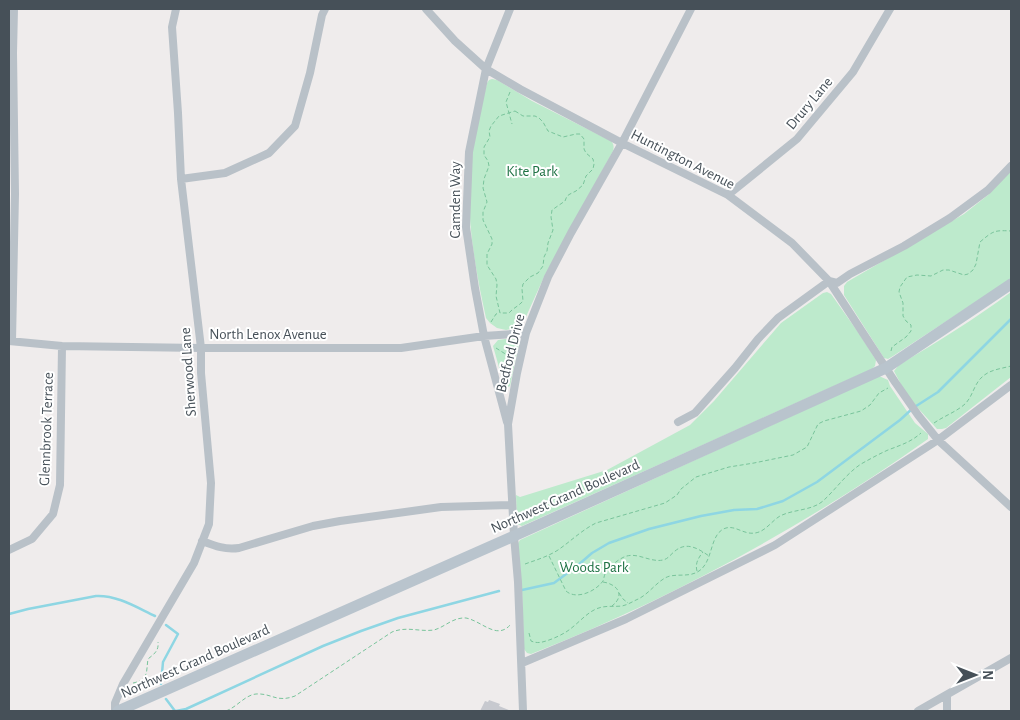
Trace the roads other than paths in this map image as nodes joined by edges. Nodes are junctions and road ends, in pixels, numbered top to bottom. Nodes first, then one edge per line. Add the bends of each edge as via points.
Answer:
1 (14, 9) edge
2 (176, 9) edge
3 (325, 9) edge
4 (426, 9) edge
5 (510, 9) edge
6 (691, 9) edge
7 (890, 9) edge
8 (11, 53) edge
9 (486, 70) junction
10 (622, 143) junction
11 (1011, 166) edge
12 (181, 179) junction
13 (12, 194) edge
14 (728, 195) junction
15 (828, 281) junction
16 (1011, 284) edge
17 (526, 334) junction
18 (485, 338) junction
19 (10, 341) edge
20 (62, 346) junction
21 (201, 348) junction
22 (886, 368) junction
23 (1011, 385) edge
24 (678, 422) dead end
25 (508, 424) junction
26 (938, 440) junction
27 (512, 504) junction
28 (1011, 507) edge
29 (514, 536) junction
30 (202, 541) junction
31 (9, 550) edge
32 (1011, 658) edge
33 (522, 663) junction
34 (947, 696) junction
35 (117, 711) edge
36 (524, 711) edge
37 (918, 711) edge
38 (947, 711) edge

1 - 8 street
2 - 12 street, Sherwood Lane via 172,27
3 - 12 street via 296,126 269,153 225,173
4 - 9 street, Huntington Avenue
5 - 9 street, Camden Way
6 - 10 street, Bedford Drive
7 - 14 street, Drury Lane via 853,72 797,139
8 - 13 street
9 - 10 street, Huntington Avenue
9 - 18 street, Camden Way via 469,152 466,227
10 - 14 street, Huntington Avenue
10 - 17 street, Bedford Drive via 548,277
11 - 15 street via 988,190 950,218 837,283
12 - 21 street, Sherwood Lane
13 - 19 street
14 - 15 street, Huntington Avenue via 792,244
15 - 22 street, Huntington Avenue
15 - 24 street via 778,318 694,413
16 - 22 street, Northwest Grand Boulevard
17 - 18 street, North Lenox Avenue
17 - 25 street, Bedford Drive
18 - 21 street, North Lenox Avenue via 401,348
18 - 25 street, Camden Way
19 - 20 street, North Lenox Avenue
20 - 21 street, North Lenox Avenue
20 - 31 street, Glennbrook Terrace via 60,485 53,514 32,539
21 - 30 street, Sherwood Lane via 211,483 208,524
22 - 26 street, Huntington Avenue
22 - 29 street, Northwest Grand Boulevard
23 - 26 street
25 - 27 street, Bedford Drive
26 - 28 street, Huntington Avenue
26 - 33 street via 775,545 626,619
27 - 29 street, Bedford Drive
27 - 30 street, Northwest Grand Boulevard via 441,507 340,521 229,550
29 - 33 street, Bedford Drive
29 - 35 street, Northwest Grand Boulevard
30 - 35 street, Sherwood Lane via 194,562 123,684 115,703
32 - 34 street
33 - 36 street, Bedford Drive
34 - 37 street
34 - 38 street

